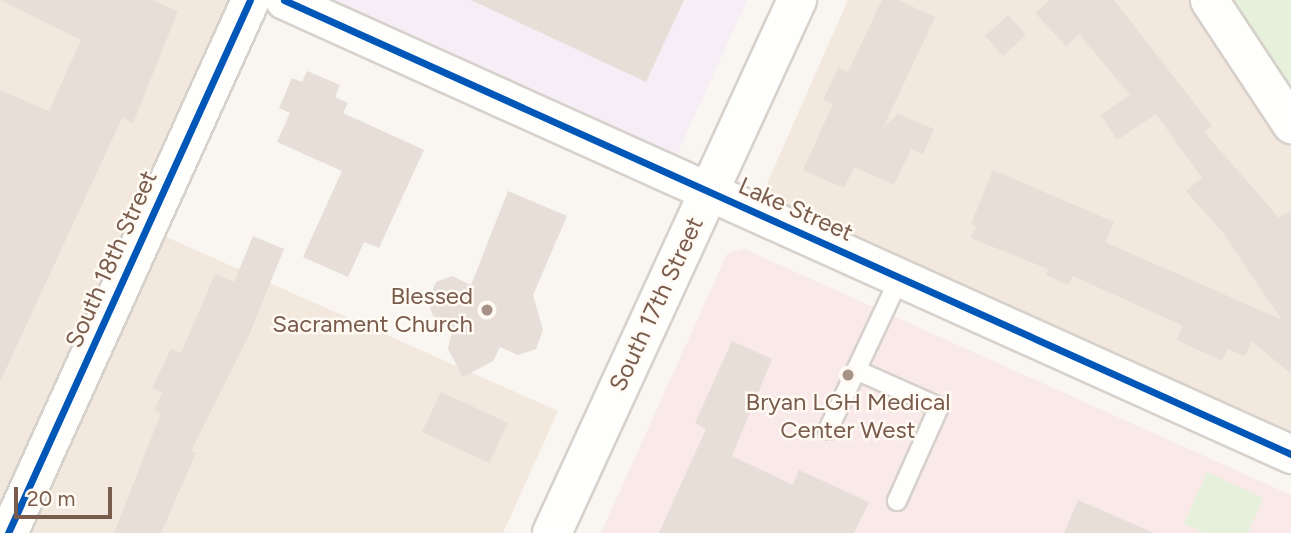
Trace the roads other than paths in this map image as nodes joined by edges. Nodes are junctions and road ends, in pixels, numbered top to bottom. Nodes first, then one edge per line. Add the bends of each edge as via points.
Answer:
1 (250, 0) edge
2 (284, 0) edge
3 (797, 0) edge
4 (1209, 0) edge
5 (1291, 124) edge
6 (709, 190) junction
7 (900, 277) junction
8 (856, 370) junction
9 (828, 430) dead end
10 (1291, 453) edge
11 (897, 501) dead end
12 (8, 533) edge
13 (552, 533) edge

1 - 12 street, South 18th Street
2 - 6 street, Lake Street
3 - 6 main road, South 17th Street
4 - 5 street
6 - 7 street, Lake Street
6 - 13 main road, South 17th Street
7 - 8 lane
7 - 10 street, Lake Street
8 - 9 lane
8 - 11 lane via 939,407

